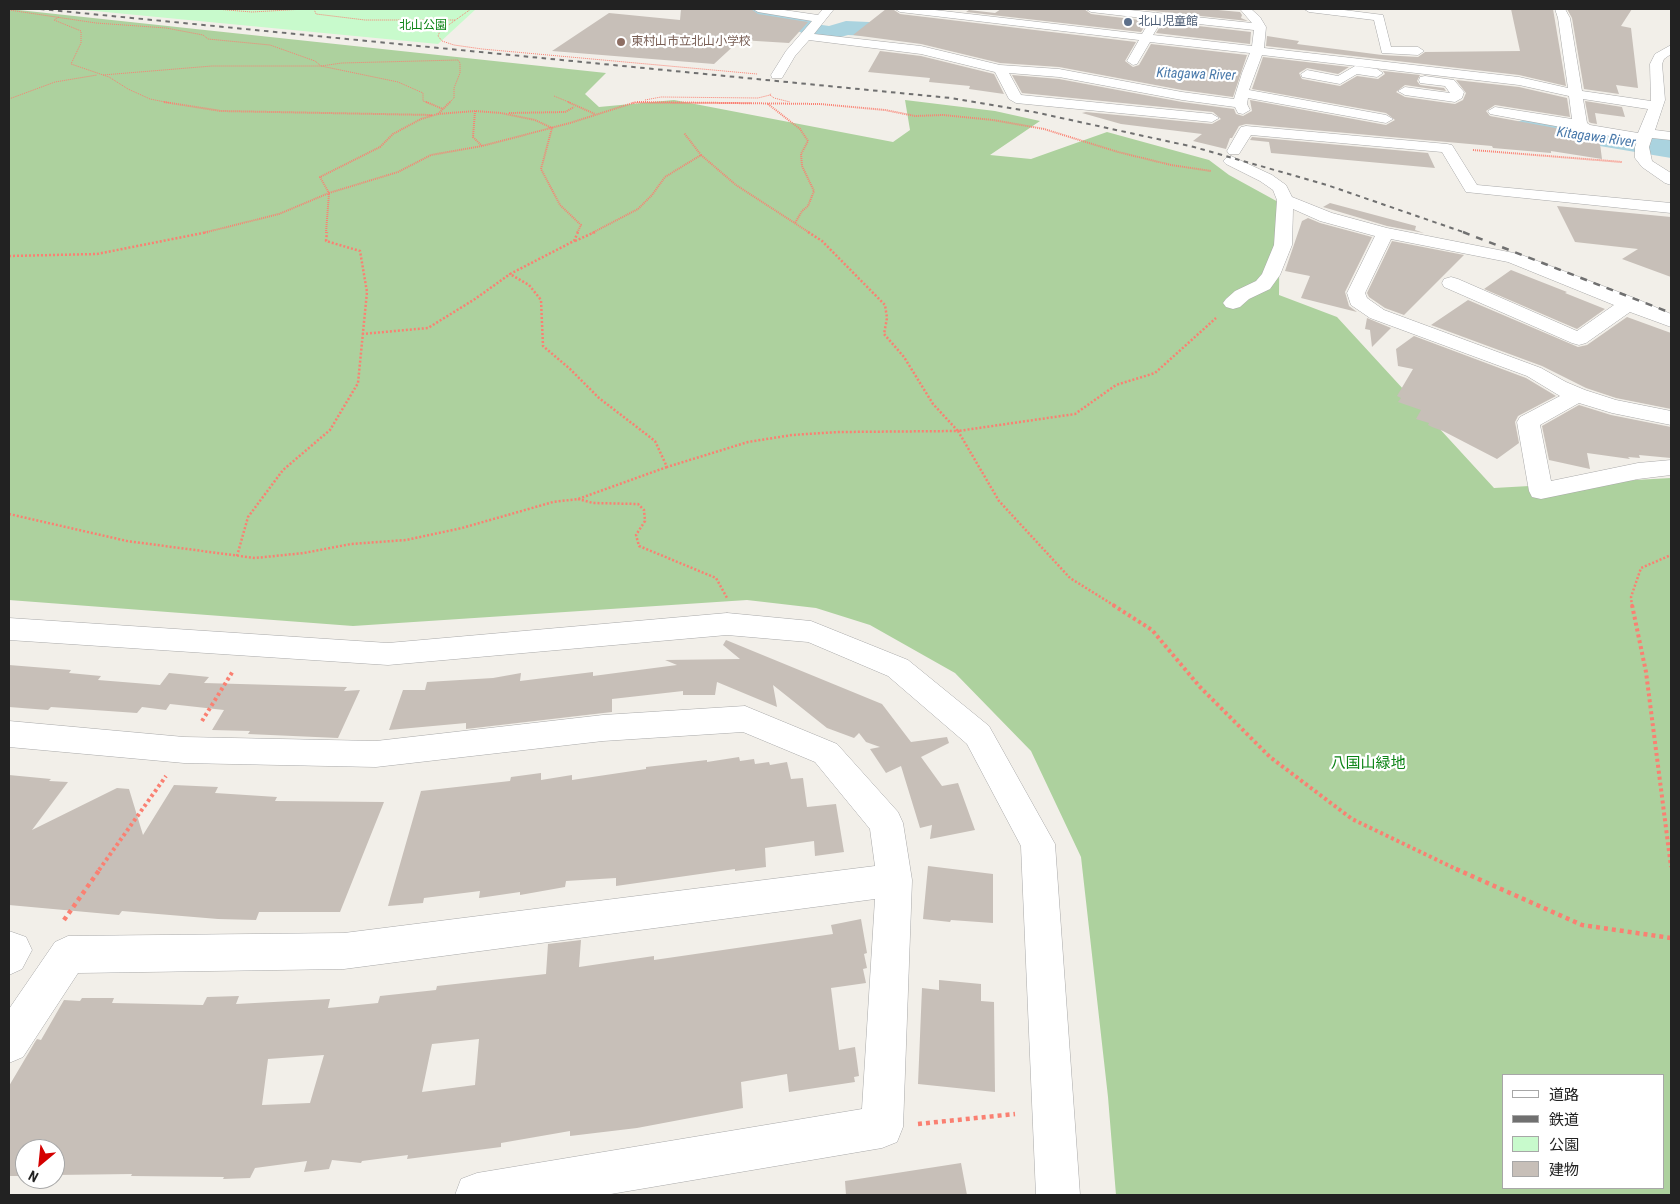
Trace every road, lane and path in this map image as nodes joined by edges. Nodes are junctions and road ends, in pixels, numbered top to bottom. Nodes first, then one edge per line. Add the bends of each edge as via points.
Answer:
1 (215, 9) edge
2 (305, 9) edge
3 (314, 9) edge
4 (471, 9) edge
5 (758, 9) edge
6 (829, 9) edge
7 (900, 9) edge
8 (1091, 9) edge
9 (1245, 9) edge
10 (1309, 9) edge
11 (1560, 9) edge
12 (9, 10) edge
13 (284, 10) edge
14 (1059, 14) dead end
15 (1158, 16) junction
16 (58, 17) junction
17 (456, 20) junction
18 (818, 21) junction
19 (1048, 26) junction
20 (1260, 27) junction
21 (807, 35) junction
22 (1146, 37) junction
23 (1038, 40) dead end
24 (1671, 49) edge
25 (1258, 50) junction
26 (1134, 60) dead end
27 (321, 66) junction
28 (1356, 66) junction
29 (1000, 69) junction
30 (1307, 74) dead end
31 (99, 75) junction
32 (776, 75) junction
33 (1448, 78) junction
34 (1244, 87) junction
35 (1480, 90) dead end
36 (1405, 91) dead end
37 (770, 95) junction
38 (554, 96) dead end
39 (1529, 97) dead end
40 (1577, 98) junction
41 (9, 99) edge
42 (636, 102) junction
43 (1662, 103) edge
44 (768, 104) junction
45 (820, 104) junction
46 (574, 107) junction
47 (443, 109) junction
48 (475, 111) junction
49 (1496, 111) dead end
50 (501, 113) junction
51 (438, 114) junction
52 (596, 115) junction
53 (1386, 119) dead end
54 (1240, 123) junction
55 (1580, 125) junction
56 (552, 128) junction
57 (684, 133) dead end
58 (1671, 136) edge
59 (1643, 140) junction
60 (482, 146) junction
61 (1447, 148) junction
62 (700, 155) junction
63 (1668, 160) dead end
64 (1647, 164) junction
65 (1214, 172) dead end
66 (1671, 180) edge
67 (328, 193) junction
68 (1285, 200) junction
69 (1671, 208) edge
70 (795, 224) junction
71 (1385, 233) junction
72 (574, 241) junction
73 (1487, 253) junction
74 (9, 256) edge
75 (510, 274) junction
76 (1451, 283) dead end
77 (1494, 302) junction
78 (1233, 303) joint
79 (1630, 303) junction
80 (1671, 321) edge
81 (362, 334) junction
82 (1577, 394) junction
83 (1671, 418) edge
84 (958, 431) junction
85 (666, 467) junction
86 (1671, 468) edge
87 (578, 499) junction
88 (9, 514) edge
89 (1671, 555) edge
90 (237, 556) junction
91 (732, 604) dead end
92 (9, 629) edge
93 (235, 669) dead end
94 (9, 734) edge
95 (184, 750) junction
96 (1671, 867) edge
97 (894, 880) junction
98 (58, 928) dead end
99 (1671, 938) edge
100 (9, 949) edge
101 (9, 956) edge
102 (9, 1043) edge
103 (1015, 1114) dead end
104 (882, 1127) junction
105 (478, 1195) edge
106 (1058, 1195) edge

1 - 13 path
2 - 13 path
3 - 17 path via 316,14 365,20
4 - 17 path
5 - 18 street
6 - 18 street
7 - 19 street
8 - 15 street
9 - 20 street
10 - 33 street via 1379,17 1386,50 1429,55
11 - 40 street
12 - 16 path
14 - 19 street
15 - 20 street
15 - 22 street
16 - 27 path via 166,28 203,34 208,39 270,45
16 - 31 path via 54,20 81,31 82,43 71,64
17 - 32 path via 438,36 442,41 467,48
18 - 21 street
19 - 22 street
19 - 23 street
20 - 25 street
21 - 29 street via 921,50
21 - 32 street
22 - 25 street
22 - 26 street
24 - 43 street via 1656,64
25 - 28 street
25 - 34 street
27 - 31 path via 212,66
27 - 47 path via 398,82 423,93 423,101
27 - 47 path via 458,60 460,73 454,98
28 - 30 street via 1340,80
28 - 33 street
29 - 34 street via 1059,73 1182,96
29 - 54 street via 1016,99
31 - 41 path via 55,82
31 - 51 path via 110,77 150,99 221,111
32 - 37 path
33 - 35 street
33 - 36 street via 1456,92 1455,98
33 - 40 street via 1518,81
34 - 53 street
34 - 54 street
37 - 42 path via 758,98 661,97
37 - 45 path via 784,102
38 - 46 path
39 - 40 street
40 - 43 street
40 - 55 street
42 - 44 path
42 - 52 path
43 - 59 street
44 - 45 path
44 - 70 path via 800,130 808,141 801,154 802,166 814,191
45 - 65 path via 915,116 992,120 1044,129 1118,152
46 - 50 path via 565,112
46 - 52 path
47 - 51 path
48 - 50 path
48 - 51 path
48 - 60 path via 473,137
49 - 55 street
50 - 56 path via 535,120
51 - 67 path via 393,134 380,147 320,177
52 - 56 path
54 - 61 street
54 - 68 street via 1232,156 1280,188
55 - 59 street via 1586,129
56 - 60 path
56 - 72 path via 541,168 560,204 581,225
57 - 62 path
58 - 59 street
59 - 64 street via 1642,158
60 - 67 path via 431,155 398,172
61 - 64 path
61 - 69 street via 1472,189
62 - 70 path via 736,185
62 - 72 path via 665,177 638,209
63 - 64 street
64 - 66 street
67 - 74 path via 279,214 180,239 97,254
67 - 81 path via 326,241 360,251 367,292
68 - 71 street via 1326,217
68 - 78 street via 1283,246 1270,275 1263,285
70 - 84 path via 822,241 885,305 884,334 904,357 933,404
71 - 73 street
71 - 82 street via 1356,293 1358,301 1377,314 1534,372
72 - 75 path
73 - 77 street
73 - 79 street via 1513,258
75 - 81 path via 428,328
75 - 85 path via 529,285 540,300 543,346 599,398 655,441
76 - 77 street
77 - 79 street via 1579,339
78 - 84 path via 1155,373 1116,385 1075,414
79 - 80 street
81 - 90 path via 358,383 330,430 284,470 248,517
82 - 83 street via 1612,406
82 - 86 street via 1528,422 1541,491 1638,471
84 - 85 path via 792,435 748,442
84 - 99 path via 999,501 1070,578 1152,630 1200,687 1270,757 1352,819 1582,925
85 - 87 path
87 - 90 path via 553,502 406,540 351,544 255,558
87 - 91 path via 593,503 638,504 644,510 644,521 636,535 639,546 716,578
88 - 90 path via 127,541
89 - 96 path via 1641,568 1631,597 1646,672
92 - 106 street via 388,654 727,624 811,632 898,668 978,735 1038,844
93 - 95 path
94 - 95 street
95 - 97 street via 376,754 603,728 745,719 826,753 886,823
95 - 98 path
97 - 102 street via 344,951 68,955
97 - 104 street
100 - 101 street via 13,950
103 - 104 path
104 - 105 street

